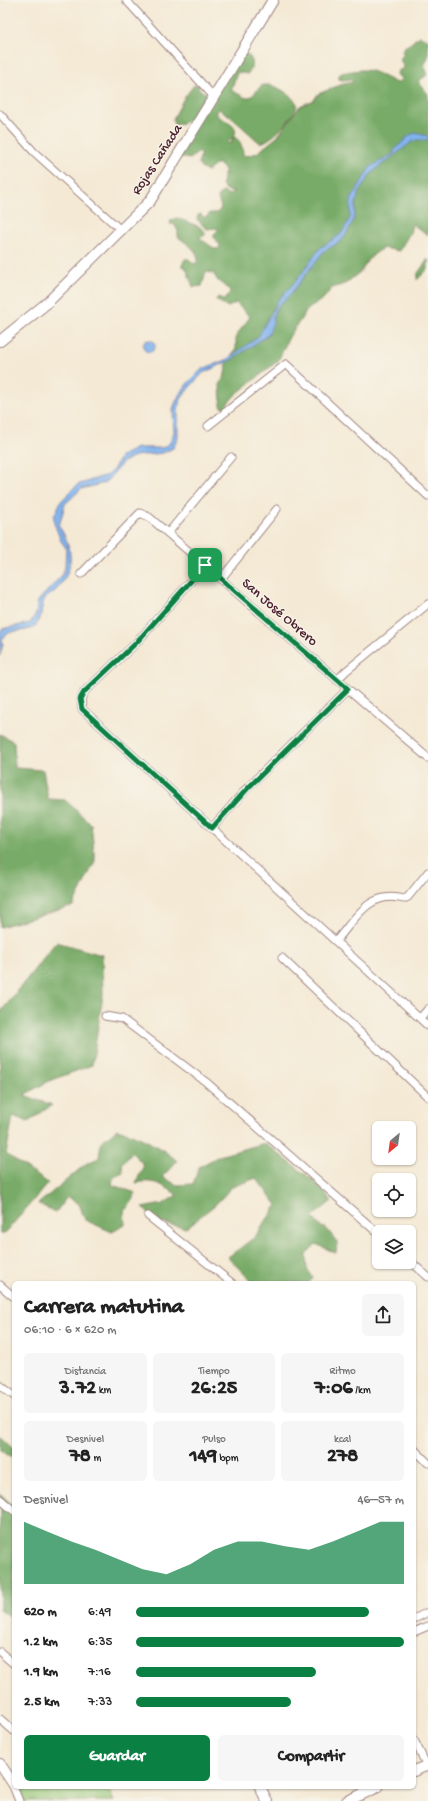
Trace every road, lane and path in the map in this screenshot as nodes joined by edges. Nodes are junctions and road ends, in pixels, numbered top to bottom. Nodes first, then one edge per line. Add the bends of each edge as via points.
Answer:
1 (126, 0) edge
2 (273, 0) edge
3 (214, 97) junction
4 (1, 117) edge
5 (122, 231) junction
6 (0, 341) edge
7 (208, 426) dead end
8 (230, 457) dead end
9 (428, 496) edge
10 (277, 508) dead end
11 (168, 533) junction
12 (205, 565) junction
13 (81, 574) dead end
14 (221, 579) junction
15 (428, 604) edge
16 (337, 680) junction
17 (348, 689) junction
18 (428, 758) edge
19 (212, 828) junction
20 (428, 872) edge
21 (336, 941) junction
22 (282, 958) dead end
23 (428, 1009) edge
24 (105, 1016) dead end
25 (420, 1018) junction
26 (428, 1026) edge
27 (428, 1097) edge
28 (148, 1216) dead end
29 (372, 1228) edge
30 (416, 1266) edge
31 (428, 1277) edge
32 (229, 1281) edge
33 (0, 1285) edge
34 (12, 1295) edge
35 (0, 1385) edge
36 (12, 1394) edge
37 (416, 1451) edge
38 (428, 1463) edge
39 (0, 1499) edge
40 (12, 1509) edge
41 (428, 1612) edge
42 (416, 1618) edge
43 (428, 1626) edge
44 (416, 1631) edge
45 (0, 1652) edge
46 (12, 1662) edge
47 (0, 1719) edge
48 (12, 1728) edge
49 (416, 1744) edge
50 (0, 1764) edge
51 (427, 1767) edge
52 (416, 1770) edge
53 (12, 1782) edge
54 (15, 1789) edge
55 (261, 1789) edge
56 (374, 1789) edge
57 (19, 1801) edge
58 (267, 1801) edge
59 (347, 1801) edge

1 - 3 street
2 - 3 main road, Rojas Cañada
3 - 5 main road, Rojas Cañada via 158,190
4 - 5 street via 34,152
5 - 6 main road, Rojas Cañada via 47,303
7 - 9 street via 286,364
8 - 11 street
10 - 14 street
11 - 12 street, San José Obrero
11 - 13 street, San José Obrero via 140,513
12 - 14 street, San José Obrero
12 - 19 street via 136,643 84,692 80,699 82,709
14 - 16 street, San José Obrero
15 - 16 street
16 - 17 street, San José Obrero
17 - 18 street, San José Obrero
17 - 19 street via 248,788
19 - 21 street
20 - 21 street via 404,900 392,896 374,900
21 - 25 street
22 - 27 street
23 - 25 street
24 - 29 street via 122,1019 206,1082
25 - 26 street
28 - 32 street
30 - 31 street
33 - 34 street
35 - 36 street
37 - 38 street
39 - 40 street
41 - 42 street
43 - 44 street
45 - 46 street
47 - 48 street
49 - 51 street
50 - 53 main road
51 - 52 main road
54 - 57 street
55 - 58 main road
56 - 59 main road

